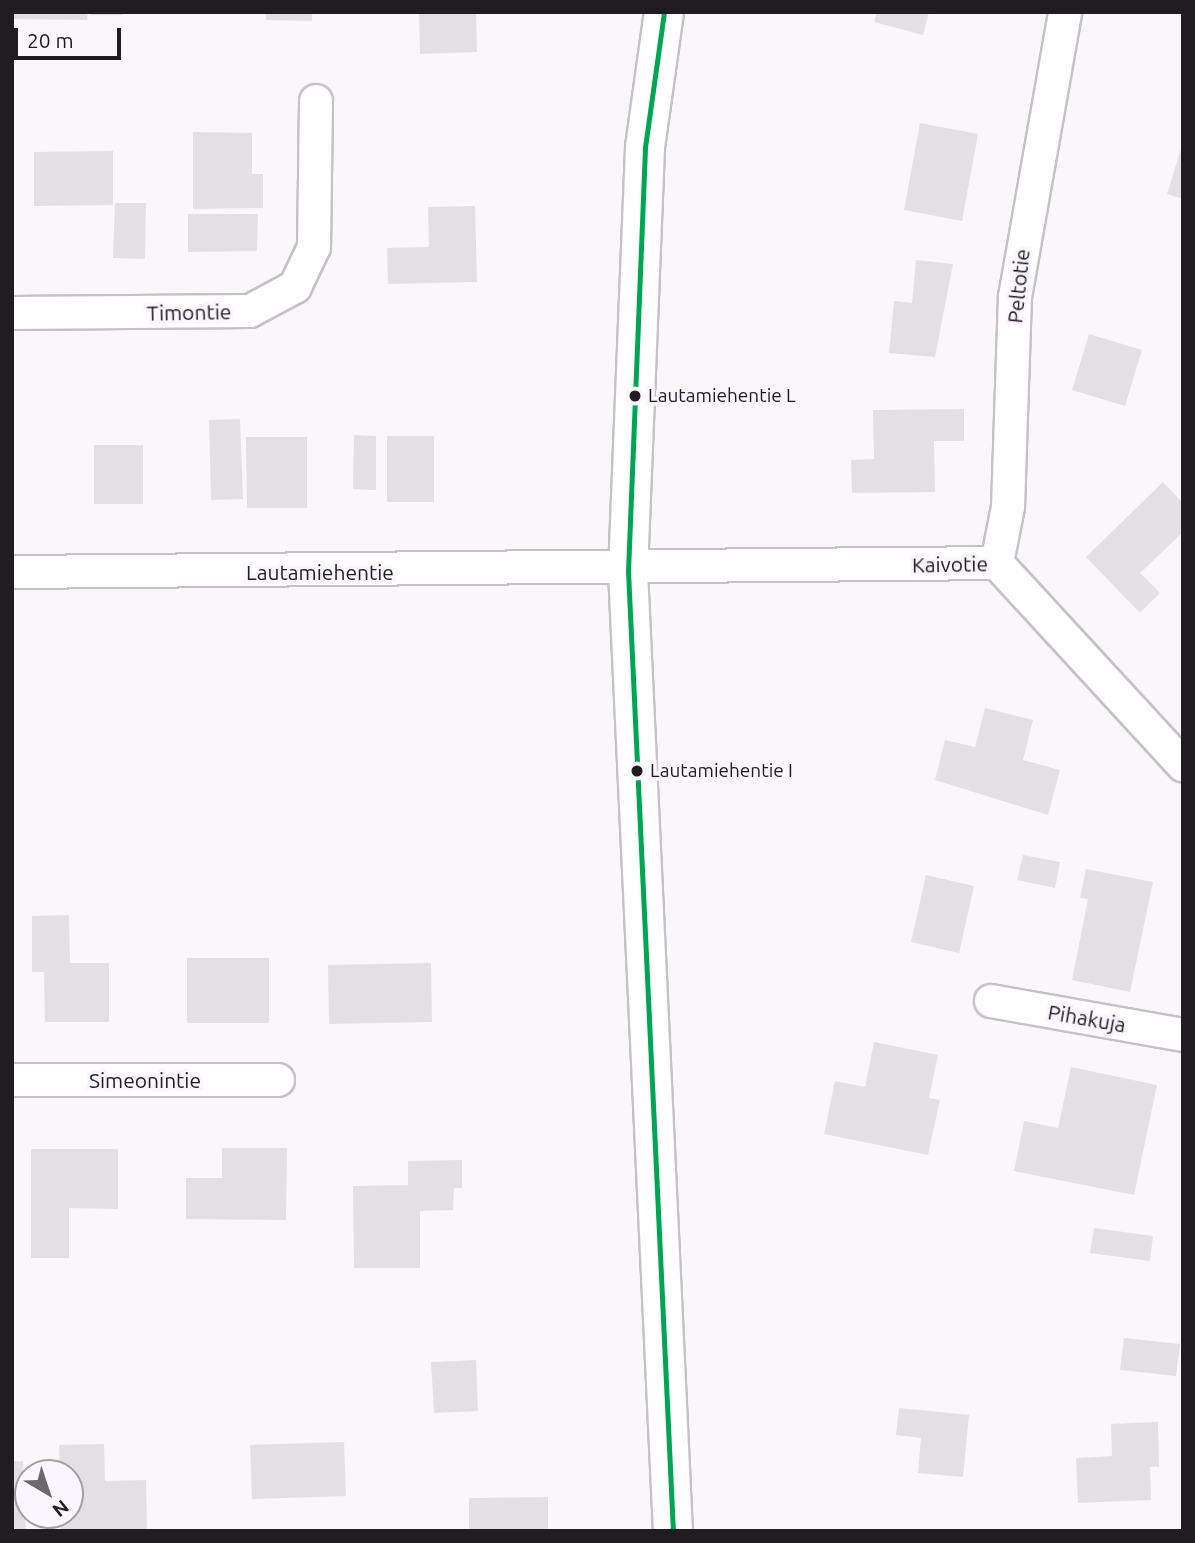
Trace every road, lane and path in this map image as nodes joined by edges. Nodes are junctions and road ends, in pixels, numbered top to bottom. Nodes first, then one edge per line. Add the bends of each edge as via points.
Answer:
1 (664, 12) edge
2 (1065, 12) edge
3 (316, 101) dead end
4 (12, 313) edge
5 (997, 563) junction
6 (628, 571) junction
7 (12, 572) edge
8 (1183, 765) edge
9 (991, 1001) dead end
10 (1183, 1035) edge
11 (12, 1080) edge
12 (278, 1080) dead end
13 (673, 1531) edge

1 - 6 street via 645,148
2 - 5 street, Peltotie via 1015,297 1008,507
3 - 4 street, Timontie via 314,247 295,287 250,311
5 - 6 street, Kaivotie
5 - 8 street, Kaivotie
6 - 7 street, Lautamiehentie
6 - 13 street
9 - 10 street, Pihakuja
11 - 12 street, Simeonintie

